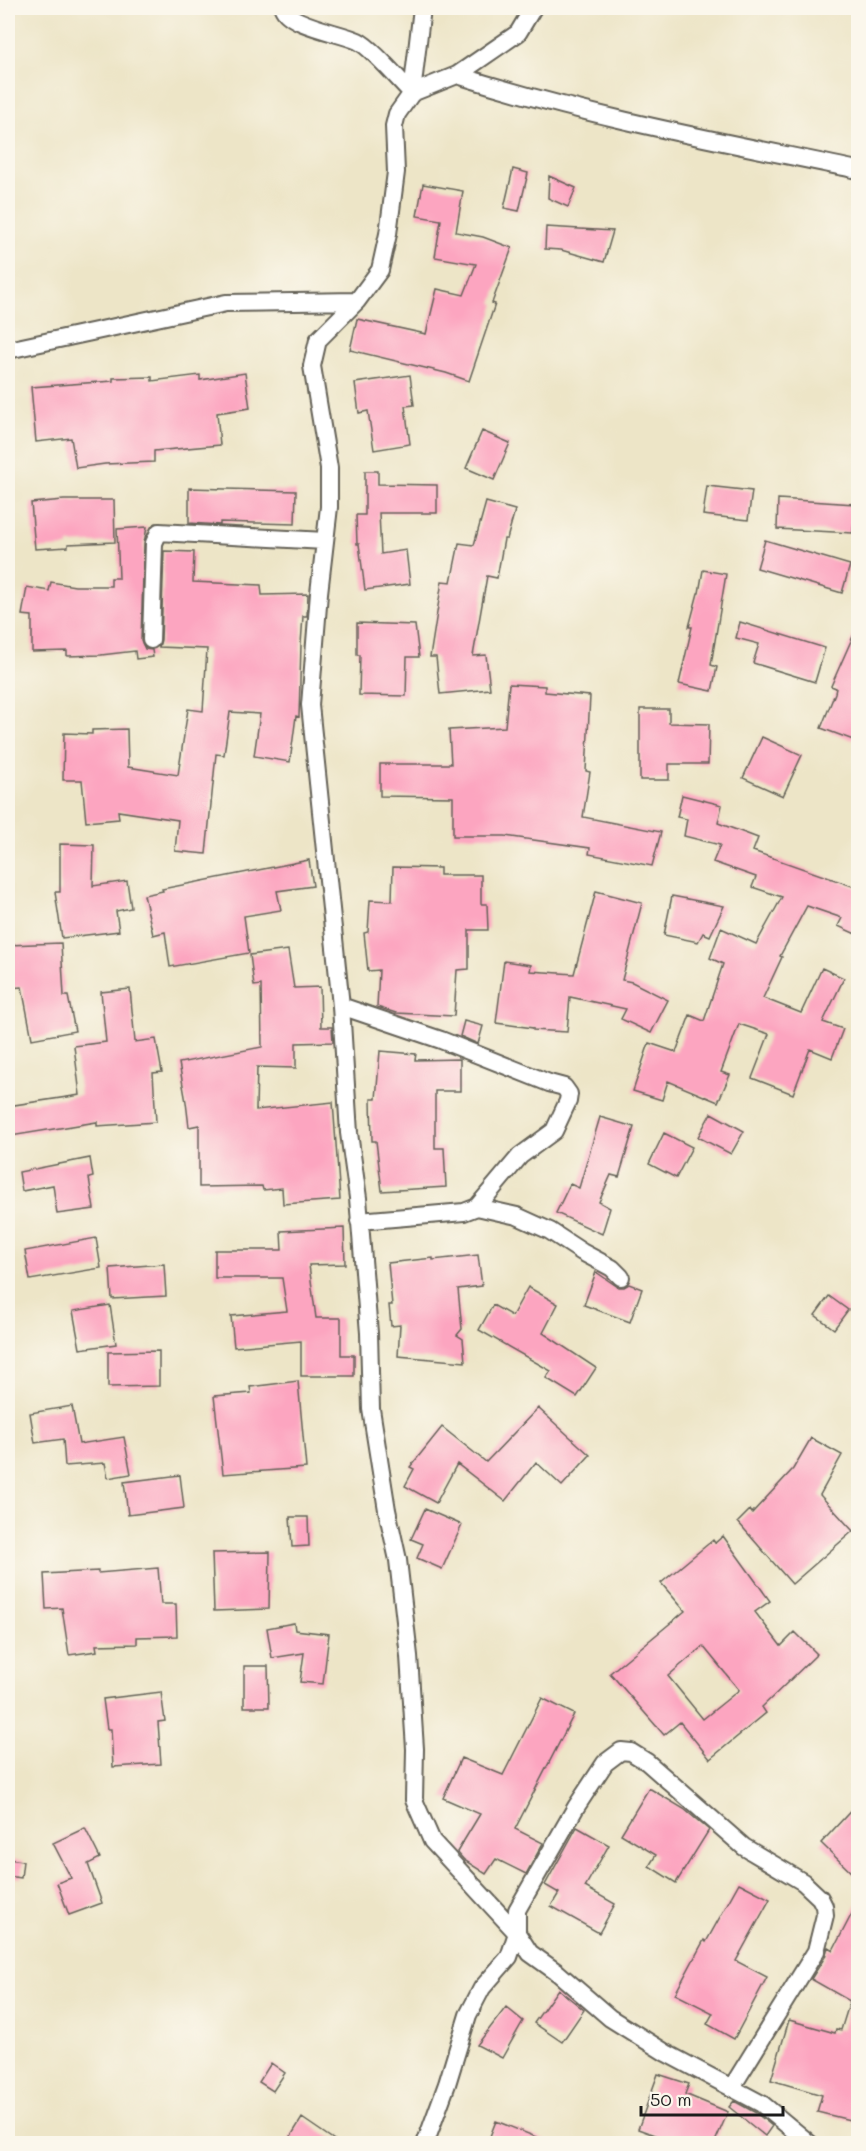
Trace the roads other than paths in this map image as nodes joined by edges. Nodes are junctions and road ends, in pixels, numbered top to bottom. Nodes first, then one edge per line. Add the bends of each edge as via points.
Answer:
1 (282, 8) edge
2 (422, 8) edge
3 (534, 8) edge
4 (457, 75) junction
5 (412, 93) junction
6 (858, 170) edge
7 (357, 301) junction
8 (8, 350) edge
9 (325, 541) junction
10 (151, 640) dead end
11 (340, 1006) junction
12 (477, 1207) junction
13 (360, 1221) junction
14 (621, 1277) dead end
15 (517, 1933) junction
16 (732, 2087) junction
17 (425, 2144) edge
18 (810, 2144) edge

1 - 5 street via 305,24 359,42
2 - 5 street
3 - 4 street via 518,33
4 - 5 street
4 - 6 street via 600,116
5 - 7 street via 397,114 394,126 396,172 380,270
7 - 8 street via 226,303
7 - 9 street via 318,340 312,366 329,468
9 - 10 street via 159,532 154,543
9 - 11 street via 310,705
11 - 12 street via 564,1087 569,1094 554,1131 520,1156
11 - 13 street
12 - 13 street via 464,1212
12 - 14 street via 517,1216 550,1231
13 - 15 street via 371,1409 398,1560 409,1656 414,1800 432,1841
15 - 16 street via 530,1953 610,2018
15 - 16 street via 517,1910 605,1763 621,1751 647,1762 744,1847 803,1882 824,1906 816,1951
15 - 17 street via 509,1957 482,1988 468,2015
16 - 18 street via 762,2104

